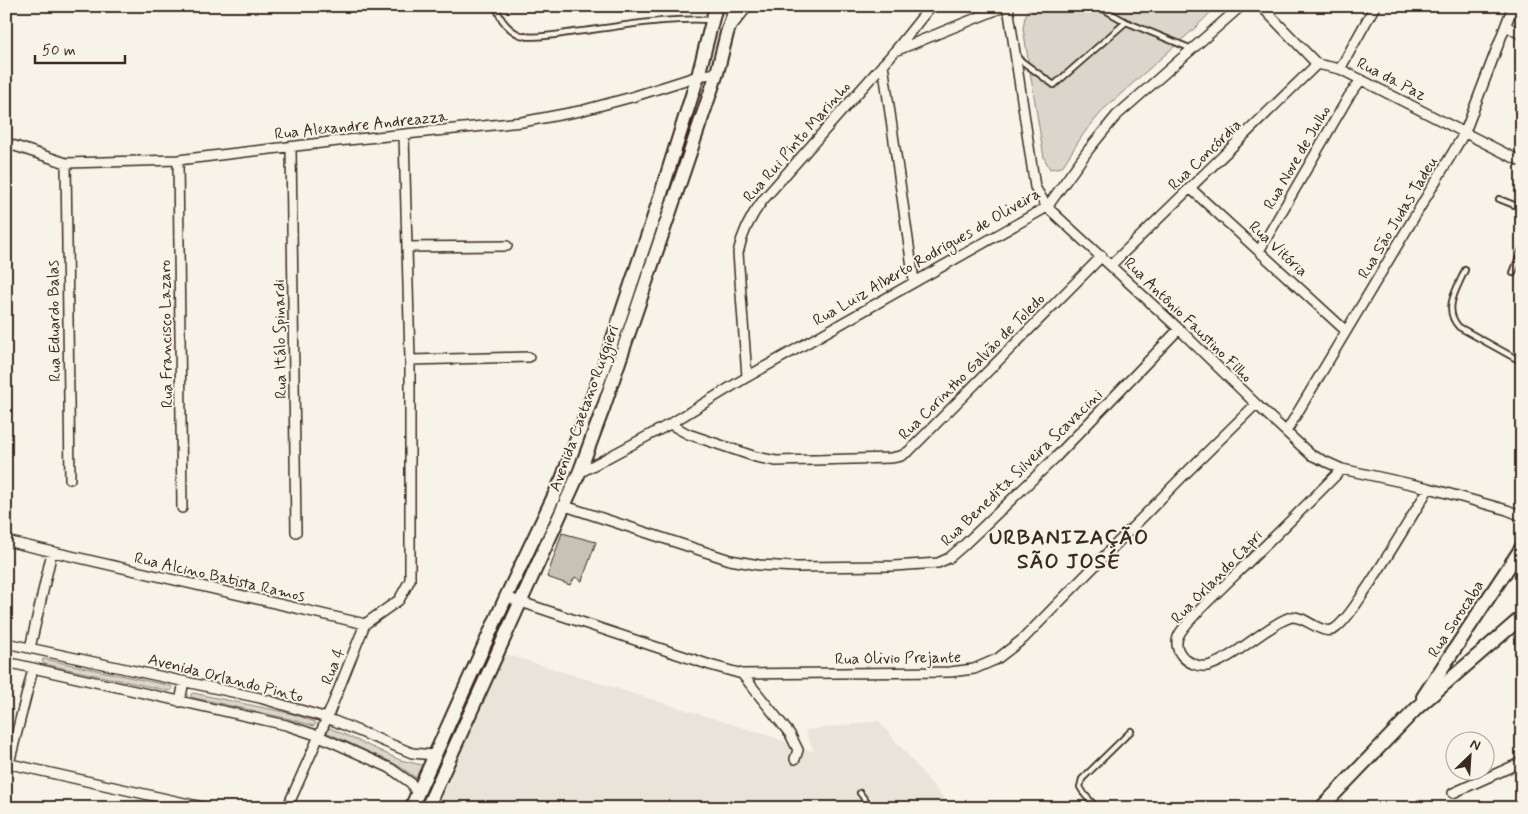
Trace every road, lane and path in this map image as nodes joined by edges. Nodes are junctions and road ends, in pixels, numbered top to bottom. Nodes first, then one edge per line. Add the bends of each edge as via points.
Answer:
1 (497, 6) edge
2 (716, 6) edge
3 (736, 6) edge
4 (748, 6) edge
5 (931, 6) edge
6 (1007, 6) edge
7 (1098, 6) edge
8 (1240, 6) edge
9 (1261, 6) edge
10 (1375, 6) edge
11 (1513, 6) edge
12 (713, 20) junction
13 (1126, 22) junction
14 (1506, 26) junction
15 (727, 33) junction
16 (1522, 34) edge
17 (1193, 50) junction
18 (895, 51) junction
19 (1016, 56) junction
20 (883, 64) junction
21 (1317, 64) junction
22 (1340, 69) junction
23 (717, 73) junction
24 (698, 76) junction
25 (1361, 80) junction
26 (1465, 132) junction
27 (404, 135) junction
28 (6, 143) edge
29 (291, 146) junction
30 (178, 160) junction
31 (1522, 162) edge
32 (66, 163) junction
33 (1190, 188) junction
34 (1500, 199) dead end
35 (1047, 207) junction
36 (1522, 208) edge
37 (507, 246) dead end
38 (406, 247) junction
39 (1522, 250) edge
40 (1259, 251) junction
41 (1102, 256) junction
42 (1111, 265) junction
43 (1465, 270) dead end
44 (1513, 273) dead end
45 (914, 282) junction
46 (1179, 329) junction
47 (1346, 331) junction
48 (529, 357) dead end
49 (410, 360) junction
50 (1522, 362) edge
51 (746, 377) junction
52 (1256, 404) junction
53 (670, 424) junction
54 (1286, 432) junction
55 (1342, 469) junction
56 (579, 473) junction
57 (70, 479) dead end
58 (1429, 488) junction
59 (565, 506) junction
60 (182, 508) dead end
61 (1522, 509) edge
62 (1507, 510) junction
63 (1522, 516) edge
64 (296, 532) dead end
65 (6, 541) edge
66 (1522, 547) edge
67 (52, 552) junction
68 (506, 597) junction
69 (520, 602) junction
70 (1522, 617) edge
71 (365, 624) junction
72 (6, 642) edge
73 (30, 648) junction
74 (6, 662) edge
75 (33, 669) junction
76 (742, 674) junction
77 (184, 681) junction
78 (180, 702) junction
79 (1417, 708) junction
80 (327, 718) junction
81 (1131, 732) dead end
82 (319, 736) junction
83 (434, 755) junction
84 (795, 759) dead end
85 (1522, 762) edge
86 (8, 763) edge
87 (6, 775) edge
88 (860, 793) dead end
89 (1452, 793) dead end
90 (417, 794) junction
91 (208, 808) edge
92 (287, 808) edge
93 (411, 808) edge
94 (427, 808) edge
95 (871, 808) edge
96 (1096, 808) edge
97 (1321, 808) edge

1 - 12 lane via 508,28 523,36 686,19
2 - 12 main road, Avenida Caetano Ruggieri
3 - 15 main road, Avenida Caetano Ruggieri
4 - 15 street
5 - 18 street, Rua Rui Pinto Marinho
6 - 18 street
6 - 19 street, Rua Antônio Faustino Filho
7 - 13 lane
8 - 17 street, Rua Luiz Alberto Rodrigues de Oliveira
9 - 21 street
10 - 22 street
11 - 14 street, Rua São Judas Tadeu
12 - 24 main road, Avenida Caetano Ruggieri
13 - 17 lane
13 - 19 lane via 1054,86
14 - 16 street
14 - 26 street, Rua São Judas Tadeu
15 - 23 main road, Avenida Caetano Ruggieri
17 - 35 street, Rua Luiz Alberto Rodrigues de Oliveira via 1116,116
18 - 20 street, Rua Rui Pinto Marinho
19 - 35 street, Rua Antônio Faustino Filho via 1035,187
20 - 45 street
20 - 51 street, Rua Rui Pinto Marinho via 750,217 738,253
21 - 22 street, Rua da Paz
21 - 33 street, Rua Concórdia
22 - 25 street, Rua da Paz
23 - 24 street, Rua Alexandre Andreazza
23 - 56 main road, Avenida Caetano Ruggieri
24 - 27 street, Rua Alexandre Andreazza via 580,111 522,122
24 - 68 main road, Avenida Caetano Ruggieri via 602,371 562,479
25 - 26 street, Rua da Paz
25 - 40 street, Rua Nove de Julho
26 - 31 street, Rua da Paz
26 - 47 street, Rua São Judas Tadeu
27 - 29 street, Rua Alexandre Andreazza
27 - 38 street
28 - 32 street, Rua Alexandre Andreazza
29 - 30 street, Rua Alexandre Andreazza
29 - 64 street, Rua Itálo Spinardi
30 - 32 street, Rua Alexandre Andreazza
30 - 60 street, Rua Francisco Lazaro
32 - 57 street, Rua Eduardo Balas
33 - 40 street, Rua Vitória
33 - 42 street, Rua Concórdia
34 - 36 lane
35 - 41 street, Rua Antônio Faustino Filho
35 - 45 street, Rua Luiz Alberto Rodrigues de Oliveira
37 - 38 street
38 - 49 street
39 - 44 lane
40 - 47 street, Rua Vitória
41 - 42 street, Rua Antônio Faustino Filho
41 - 53 street, Rua Corintho Galvão de Toledo via 901,456 756,458 688,434
42 - 46 street, Rua Antônio Faustino Filho
43 - 50 lane via 1450,307 1451,319 1459,327
45 - 51 street, Rua Luiz Alberto Rodrigues de Oliveira
46 - 52 street, Rua Antônio Faustino Filho
46 - 59 street, Rua Benedita Silveira Scavacini via 1055,458 964,545 938,563 759,565 730,560
47 - 54 street, Rua São Judas Tadeu
48 - 49 street
49 - 71 street via 410,580 399,600
51 - 53 street, Rua Luiz Alberto Rodrigues de Oliveira
52 - 54 street, Rua Antônio Faustino Filho
52 - 76 street, Rua Olivio Prejante via 1023,639 998,659 974,669 950,672
53 - 56 street, Rua Luiz Alberto Rodrigues de Oliveira
54 - 55 street, Rua Antônio Faustino Filho via 1311,455
55 - 58 street, Rua Antônio Faustino Filho
55 - 58 street, Rua Orlando Capri via 1180,634 1176,642 1178,652 1187,661 1197,666 1209,666 1291,617 1322,630 1336,629 1393,548
56 - 59 main road, Avenida Caetano Ruggieri
58 - 62 street, Rua Antônio Faustino Filho
59 - 69 main road, Avenida Caetano Ruggieri
61 - 62 street, Rua Antônio Faustino Filho
62 - 63 street, Rua Antônio Faustino Filho
65 - 67 street, Rua Alcino Batista Ramos
66 - 79 main road, Rua Sorocaba
67 - 71 street, Rua Alcino Batista Ramos
67 - 73 street
68 - 69 street, Rua Olivio Prejante
68 - 83 main road, Avenida Caetano Ruggieri
69 - 76 street, Rua Olivio Prejante
69 - 94 main road, Avenida Caetano Ruggieri
70 - 79 main road, Rua Sorocaba
71 - 80 street, Rua 4
72 - 73 street, Avenida Orlando Pinto
73 - 77 street, Avenida Orlando Pinto
74 - 75 street, Avenida Orlando Pinto
75 - 78 street, Avenida Orlando Pinto
75 - 86 street
76 - 84 street via 790,734 798,750
77 - 78 street
77 - 80 street, Avenida Orlando Pinto via 260,698
78 - 82 street, Avenida Orlando Pinto via 286,725
79 - 97 main road, Rua Sorocaba
80 - 82 street, Rua 4
80 - 83 street, Avenida Orlando Pinto via 412,753
81 - 96 lane via 1082,779 1080,787
82 - 90 street, Avenida Orlando Pinto via 390,768 411,783
82 - 92 street, Rua 4
83 - 90 main road, Avenida Caetano Ruggieri
85 - 89 street
86 - 87 street
86 - 91 street
88 - 95 lane
90 - 93 main road, Avenida Caetano Ruggieri

